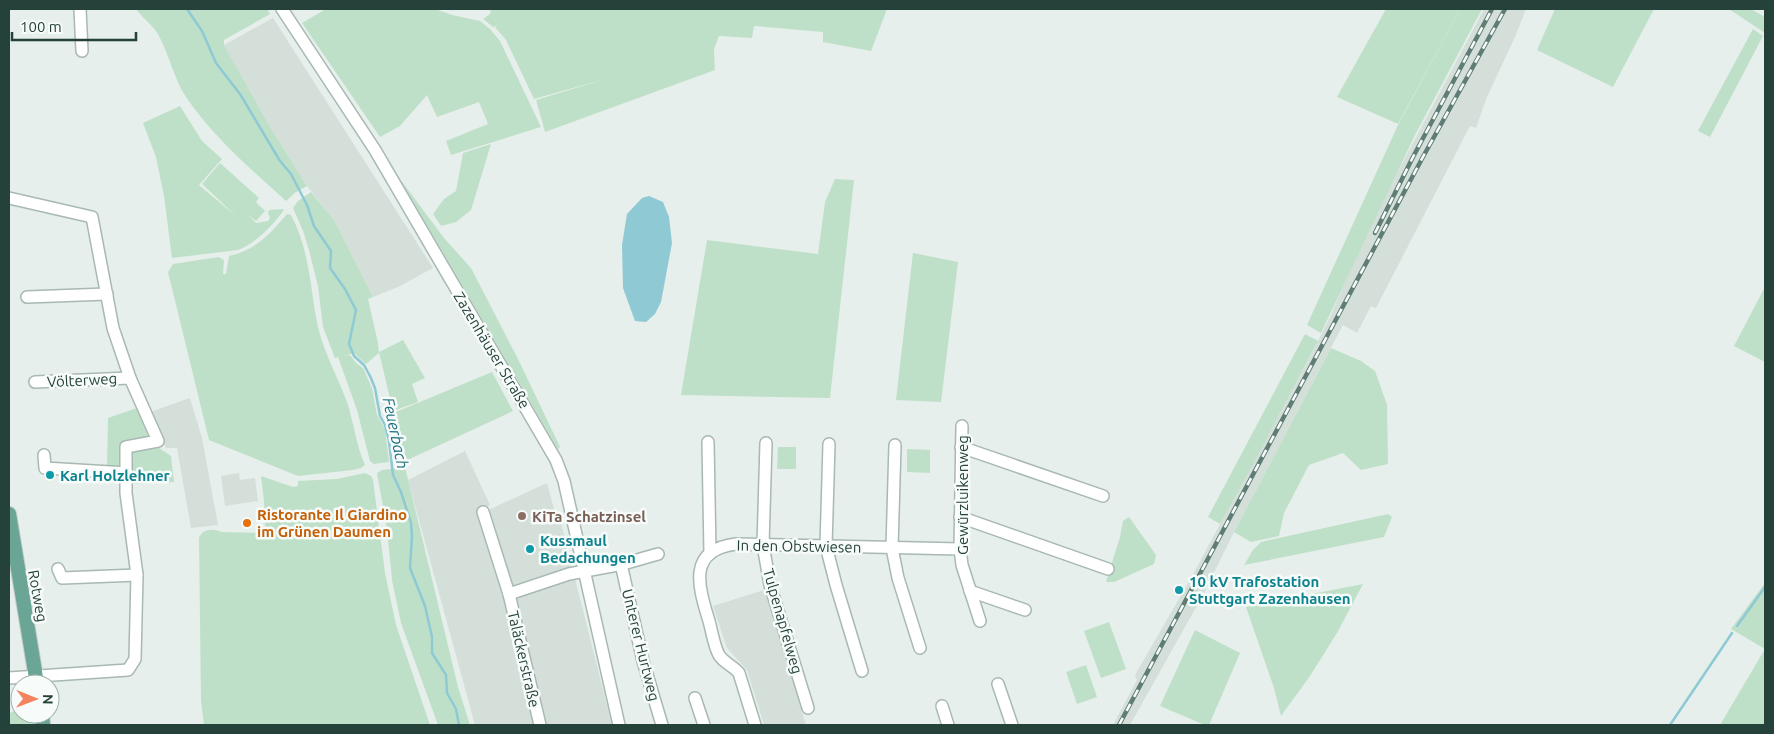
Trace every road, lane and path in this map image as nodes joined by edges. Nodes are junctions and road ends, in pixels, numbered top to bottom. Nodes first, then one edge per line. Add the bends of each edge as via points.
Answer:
1 (80, 9) edge
2 (282, 9) edge
3 (82, 51) dead end
4 (9, 198) edge
5 (106, 294) junction
6 (27, 297) dead end
7 (130, 378) junction
8 (35, 382) dead end
9 (962, 426) dead end
10 (708, 442) dead end
11 (766, 443) dead end
12 (828, 444) dead end
13 (895, 444) dead end
14 (962, 447) junction
15 (44, 455) dead end
16 (127, 473) junction
17 (1103, 496) dead end
18 (482, 512) dead end
19 (9, 514) edge
20 (960, 517) junction
21 (763, 545) junction
22 (826, 546) junction
23 (892, 548) junction
24 (960, 549) junction
25 (658, 554) dead end
26 (710, 554) junction
27 (622, 564) junction
28 (58, 569) dead end
29 (1108, 569) dead end
30 (585, 571) junction
31 (137, 575) junction
32 (970, 591) junction
33 (509, 594) junction
34 (1025, 610) dead end
35 (980, 621) dead end
36 (920, 648) dead end
37 (862, 671) dead end
38 (35, 674) edge
39 (60, 677) edge
40 (998, 684) dead end
41 (695, 698) dead end
42 (942, 706) dead end
43 (808, 708) dead end
44 (540, 725) edge
45 (619, 725) edge
46 (662, 725) edge
47 (704, 725) edge
48 (756, 725) edge
49 (948, 725) edge
50 (1012, 725) edge

1 - 3 street
2 - 30 street, Zazenhäuser Straße via 375,150 546,440 562,473
4 - 5 street via 92,217
5 - 6 street
5 - 7 street
7 - 8 street, Völterweg
7 - 16 street via 158,441 126,447
9 - 14 street, Gewürzluikenweg
10 - 26 street
11 - 21 street, Tulpenapfelweg
12 - 22 street
13 - 23 street
14 - 17 street
14 - 20 street, Gewürzluikenweg
15 - 16 street via 45,468
16 - 31 street via 126,493
18 - 33 street, Taläckerstraße
19 - 38 main road, Rotweg
20 - 24 street, Gewürzluikenweg
20 - 29 street
21 - 22 street, In den Obstwiesen
21 - 26 street, In den Obstwiesen via 726,546
21 - 43 street, Tulpenapfelweg via 770,585
22 - 23 street, In den Obstwiesen
22 - 37 street
23 - 24 street, In den Obstwiesen
23 - 36 street
24 - 32 street, Gewürzluikenweg
25 - 27 street
26 - 48 street via 699,574 700,590 719,655 739,673
27 - 30 street
27 - 46 street, Unterer Hurtweg via 643,661
28 - 31 street via 62,578
30 - 33 street, Taläckerstraße
30 - 45 street, Zazenhäuser Straße
31 - 39 street via 135,659 128,670
32 - 34 street
32 - 35 street, Gewürzluikenweg
33 - 44 street, Taläckerstraße
40 - 50 street
41 - 47 street
42 - 49 street

